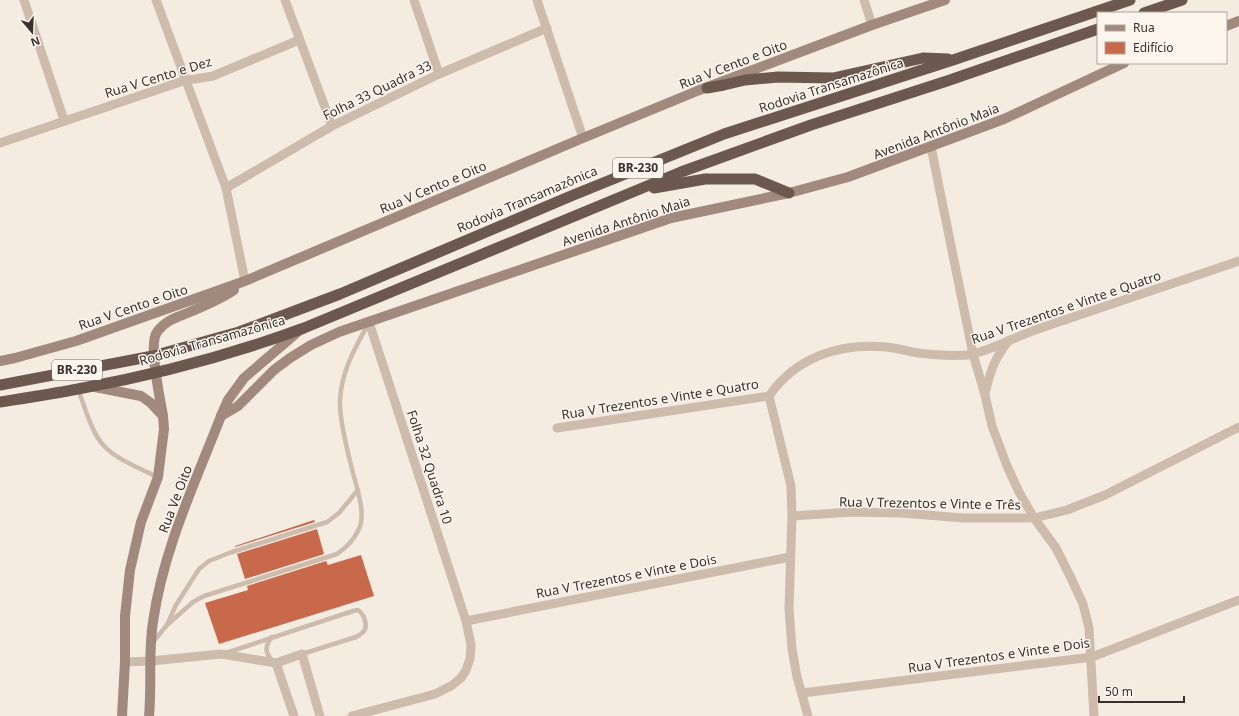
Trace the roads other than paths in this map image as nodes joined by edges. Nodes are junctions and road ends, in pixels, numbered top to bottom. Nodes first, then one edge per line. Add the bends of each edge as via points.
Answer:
1 (24, 0) edge
2 (156, 0) edge
3 (285, 0) edge
4 (414, 0) edge
5 (537, 0) edge
6 (864, 0) edge
7 (945, 0) edge
8 (1130, 0) edge
9 (1182, 0) edge
10 (1147, 12) edge
11 (1239, 21) edge
12 (872, 25) junction
13 (1227, 26) edge
14 (547, 28) junction
15 (1097, 29) edge
16 (299, 40) junction
17 (956, 59) junction
18 (1122, 64) edge
19 (439, 74) junction
20 (186, 80) junction
21 (707, 88) junction
22 (64, 120) junction
23 (332, 126) junction
24 (583, 138) junction
25 (0, 143) edge
26 (931, 147) junction
27 (226, 188) junction
28 (788, 193) junction
29 (615, 198) junction
30 (1239, 261) edge
31 (245, 281) junction
32 (369, 322) junction
33 (304, 328) junction
34 (1010, 340) junction
35 (974, 354) junction
36 (154, 356) junction
37 (0, 361) edge
38 (157, 372) junction
39 (0, 385) edge
40 (93, 386) junction
41 (78, 389) junction
42 (985, 395) junction
43 (769, 396) junction
44 (0, 402) edge
45 (163, 416) junction
46 (222, 416) junction
47 (1239, 427) edge
48 (557, 428) dead end
49 (158, 477) junction
50 (358, 490) junction
51 (792, 516) junction
52 (1034, 518) junction
53 (790, 556) junction
54 (1239, 600) edge
55 (466, 621) junction
56 (167, 625) junction
57 (272, 637) junction
58 (151, 644) junction
59 (221, 654) junction
60 (302, 654) junction
61 (1092, 658) junction
62 (151, 661) junction
63 (125, 662) junction
64 (276, 663) junction
65 (802, 693) junction
66 (122, 716) edge
67 (149, 716) edge
68 (294, 716) edge
69 (320, 716) edge
70 (352, 716) edge
71 (808, 716) edge
72 (1094, 716) edge

1 - 22 street
2 - 20 street
3 - 16 street
4 - 19 street
5 - 14 street
6 - 12 street
7 - 12 main road, Rua V Cento e Oito
8 - 17 highway, Rodovia Transamazônica / BR-230
9 - 10 highway
11 - 13 main road
12 - 21 main road, Rua V Cento e Oito
14 - 19 street, Folha 33 Quadra 33
14 - 24 street
15 - 29 highway, Rodovia Transamazônica / BR-230 via 811,125
16 - 20 street, Rua V Cento e Dez via 213,76
16 - 23 street
17 - 21 highway via 923,58 833,78 778,77 745,80
17 - 36 highway, Rodovia Transamazônica / BR-230 via 724,134 292,314
18 - 26 main road, Avenida Antônio Maia via 1004,119
19 - 23 street, Folha 33 Quadra 33
20 - 22 street, Rua V Cento e Dez
20 - 27 street
21 - 24 main road, Rua V Cento e Oito
22 - 25 street, Rua V Cento e Dez
23 - 27 street, Folha 33 Quadra 33
24 - 31 main road, Rua V Cento e Oito
26 - 28 main road, Avenida Antônio Maia via 848,177
26 - 35 street
27 - 31 street
28 - 29 highway via 755,179 705,179
28 - 32 main road, Avenida Antônio Maia via 671,218
29 - 33 highway, Rodovia Transamazônica / BR-230
30 - 34 street, Rua V Trezentos e Vinte e Quatro
31 - 36 main road, Rua Ve Oito via 221,298 166,322 156,333
31 - 37 main road, Rua V Cento e Oito via 76,341
32 - 46 main road, Avenida Antônio Maia via 339,332 290,358 274,370 238,406
32 - 50 lane via 347,367 340,401 347,446
32 - 55 street, Folha 32 Quadra 10
33 - 38 highway, Rodovia Transamazônica / BR-230 via 263,343
33 - 46 main road, Rua Ve Oito via 244,378 228,400
34 - 35 street, Rua V Trezentos e Vinte e Quatro
34 - 42 street via 994,362
35 - 42 street
35 - 43 street, Rua V Trezentos e Vinte e Quatro via 925,354 887,347 859,346 838,349 815,357 796,369 784,378
36 - 38 main road, Rua Ve Oito
36 - 39 highway, Rodovia Transamazônica / BR-230
38 - 40 highway, Rodovia Transamazônica / BR-230
38 - 45 main road, Rua Ve Oito
40 - 41 highway, Rodovia Transamazônica / BR-230
40 - 45 main road via 142,396
41 - 44 highway, Rodovia Transamazônica / BR-230
41 - 49 lane via 96,434 105,446 115,455
42 - 52 street via 992,426 1007,466
43 - 48 street, Rua V Trezentos e Vinte e Quatro
43 - 51 street via 791,486
45 - 49 main road, Rua Ve Oito via 164,429
46 - 58 main road, Rua Ve Oito via 167,556 158,588
47 - 52 street, Rua V Trezentos e Vinte e Três via 1105,495 1067,510
49 - 63 main road, Rua Ve Oito via 142,522 130,570 125,616
50 - 56 lane via 339,513 327,522 209,561 188,586
50 - 56 lane via 362,518 360,528 346,548 337,554 204,596 193,602
51 - 52 street, Rua V Trezentos e Vinte e Três via 852,512 963,518
51 - 53 street
52 - 61 street via 1056,548 1082,604 1089,628
53 - 55 street, Rua V Trezentos e Vinte e Dois
53 - 65 street via 789,608 792,649
54 - 61 street, Rua V Trezentos e Vinte e Dois
55 - 70 street, Folha 32 Quadra 10 via 470,659 466,670 456,682 435,694
56 - 58 lane
57 - 59 lane
57 - 60 lane via 358,610 363,616 365,629 356,637
57 - 64 lane via 267,643 266,650 268,656
58 - 62 main road, Rua Ve Oito
59 - 62 street
59 - 64 street
60 - 64 street
60 - 69 street
61 - 65 street, Rua V Trezentos e Vinte e Dois
61 - 72 street
62 - 63 street
62 - 67 main road, Rua Ve Oito
63 - 66 main road, Rua Ve Oito
64 - 68 street
65 - 71 street

